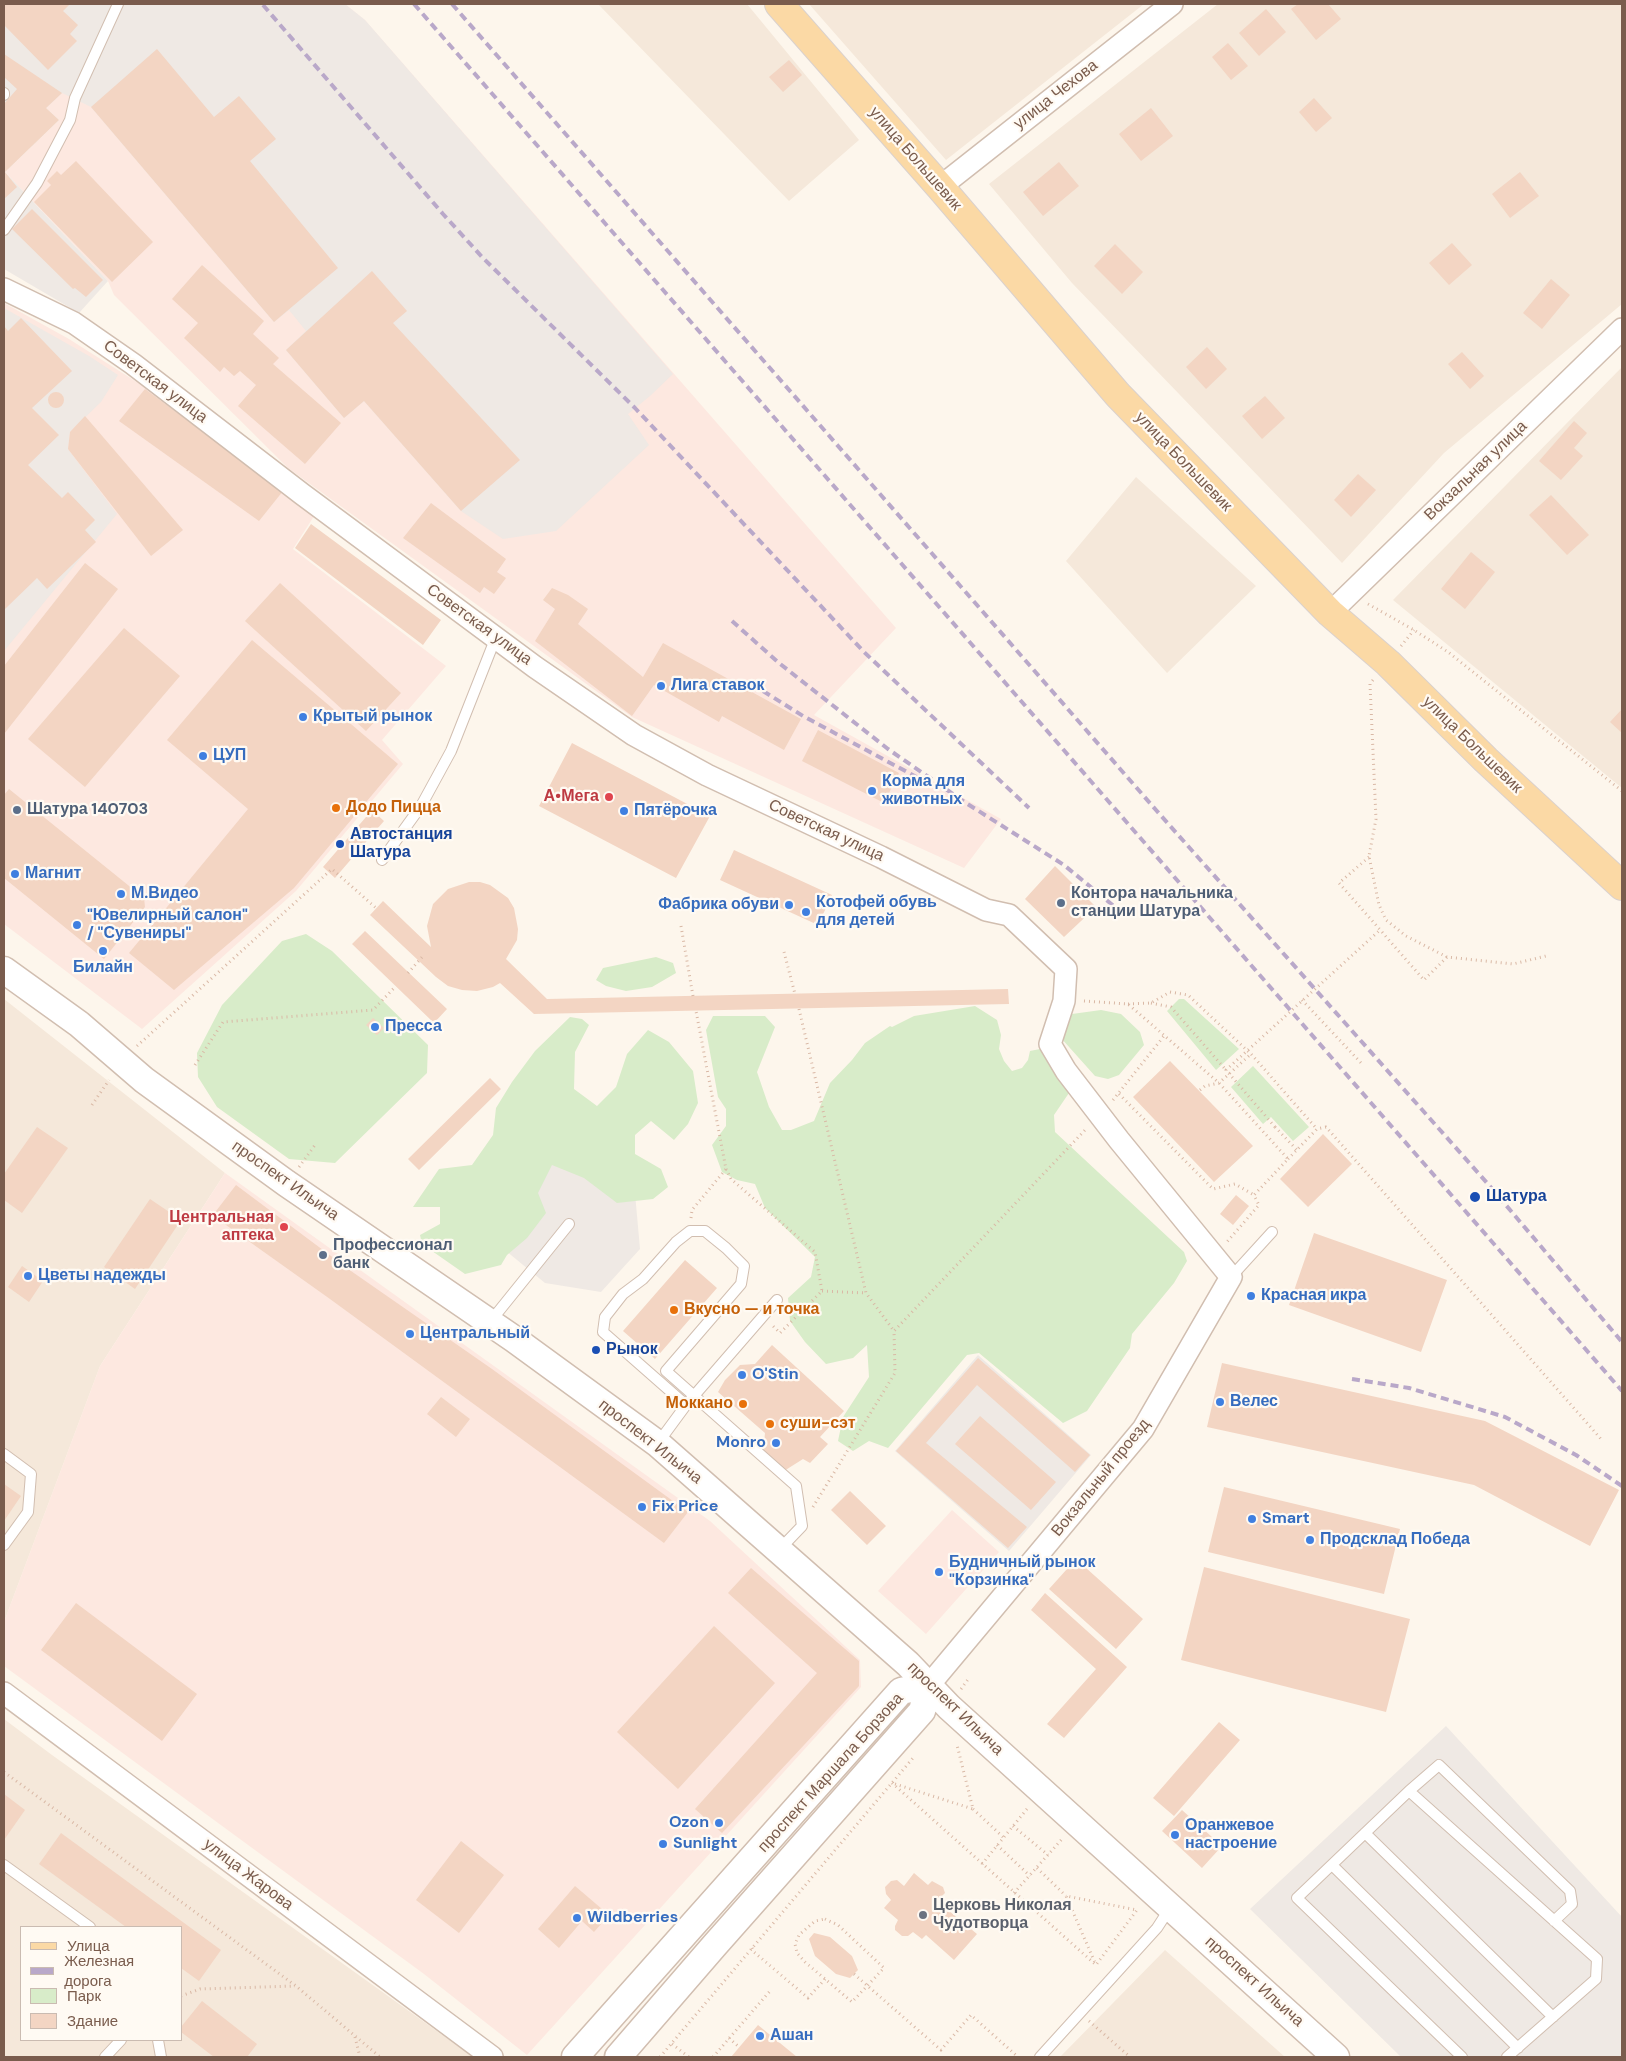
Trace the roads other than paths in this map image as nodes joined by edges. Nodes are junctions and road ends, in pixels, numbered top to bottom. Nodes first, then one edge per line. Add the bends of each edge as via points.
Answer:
1 (118, 4) edge
2 (780, 4) edge
3 (1172, 4) edge
4 (940, 186) junction
5 (4, 230) edge
6 (4, 289) edge
7 (1622, 329) edge
8 (1330, 613) junction
9 (496, 637) junction
10 (382, 860) dead end
11 (1622, 886) edge
12 (4, 970) edge
13 (569, 1224) dead end
14 (1272, 1232) dead end
15 (1231, 1277) junction
16 (777, 1300) dead end
17 (490, 1323) junction
18 (693, 1396) junction
19 (686, 1405) junction
20 (658, 1444) junction
21 (4, 1454) edge
22 (4, 1545) edge
23 (779, 1550) junction
24 (929, 1686) junction
25 (4, 1693) edge
26 (1409, 1791) junction
27 (1365, 1833) junction
28 (4, 1865) edge
29 (1332, 1865) junction
30 (1171, 1907) junction
31 (1554, 1921) junction
32 (89, 1926) edge
33 (1553, 2017) junction
34 (120, 2041) edge
35 (158, 2041) edge
36 (1518, 2048) junction
37 (105, 2057) edge
38 (161, 2057) edge
39 (492, 2057) edge
40 (575, 2057) edge
41 (618, 2057) edge
42 (1040, 2057) edge
43 (1336, 2057) edge
44 (1462, 2057) edge
45 (1507, 2057) edge

1 - 5 lane via 75,98 70,120 37,183
2 - 4 main road, улица Большевик
3 - 4 street, улица Чехова
4 - 8 main road, улица Большевик via 1118,395
6 - 9 street, Советская улица via 74,323 118,354
7 - 8 street, Вокзальная улица
8 - 11 main road, улица Большевик via 1388,663 1486,760
9 - 10 lane via 451,751 421,806
9 - 15 street, Советская улица via 634,735 707,775 986,910 1009,915 1066,969 1064,1001 1050,1044 1066,1071
12 - 17 street, проспект Ильича via 79,1024 144,1080 286,1183
13 - 17 lane
14 - 15 lane
15 - 24 street, Вокзальный проезд via 1143,1429
16 - 18 lane
17 - 20 street, проспект Ильича
18 - 19 lane
18 - 19 lane via 666,1371 741,1284 744,1266 705,1231 690,1231 623,1294 605,1317 603,1332
18 - 23 lane via 796,1486 802,1526
19 - 20 lane
20 - 23 street, проспект Ильича
21 - 22 lane via 31,1474 28,1512
23 - 24 street, проспект Ильича
24 - 30 street, проспект Ильича
24 - 40 street, проспект Маршала Борзова via 901,1691
24 - 41 street, проспект Маршала Борзова via 922,1712
25 - 39 street, улица Жарова
26 - 27 lane
26 - 31 lane
26 - 31 lane via 1439,1765 1570,1891 1572,1904
27 - 29 lane
27 - 33 lane
28 - 32 lane
29 - 36 lane
29 - 44 lane via 1297,1898
30 - 42 lane via 1156,1928
30 - 43 street, проспект Ильича
31 - 33 lane via 1597,1959 1596,1979
33 - 36 lane
34 - 37 lane
35 - 38 lane
36 - 45 lane

